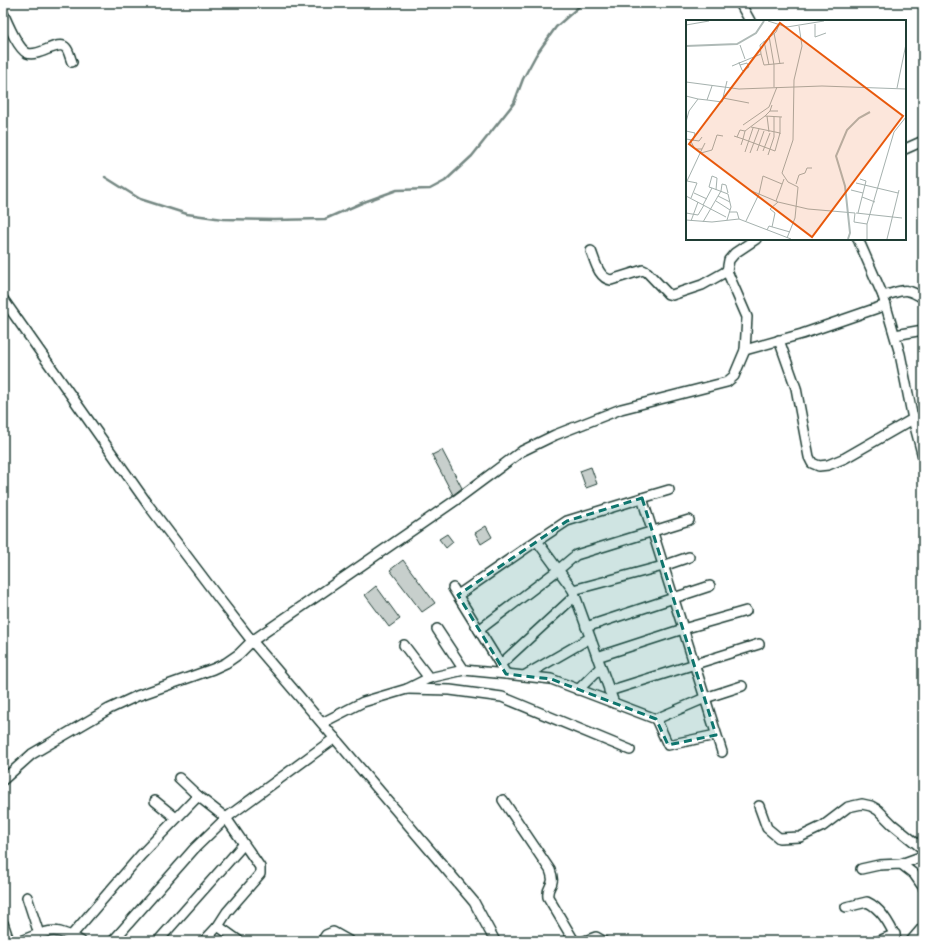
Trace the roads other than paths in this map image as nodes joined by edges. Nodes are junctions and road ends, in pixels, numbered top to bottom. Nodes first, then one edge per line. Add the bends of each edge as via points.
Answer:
1 (740, 3) edge
2 (3, 13) edge
3 (749, 20) edge
4 (72, 62) dead end
5 (923, 141) edge
6 (906, 149) edge
7 (754, 240) edge
8 (858, 240) edge
9 (590, 251) dead end
10 (727, 271) junction
11 (883, 296) junction
12 (923, 298) edge
13 (3, 299) edge
14 (886, 305) junction
15 (923, 330) edge
16 (895, 335) junction
17 (779, 340) junction
18 (745, 350) junction
19 (923, 416) edge
20 (913, 419) junction
21 (923, 457) edge
22 (669, 490) dead end
23 (642, 498) junction
24 (689, 520) dead end
25 (555, 528) dead end
26 (652, 531) junction
27 (537, 541) junction
28 (689, 557) dead end
29 (663, 566) junction
30 (558, 570) junction
31 (710, 586) dead end
32 (574, 593) junction
33 (673, 598) junction
34 (746, 611) dead end
35 (586, 627) junction
36 (437, 629) dead end
37 (683, 629) junction
38 (478, 630) junction
39 (590, 638) junction
40 (252, 641) junction
41 (759, 644) dead end
42 (404, 645) dead end
43 (597, 658) junction
44 (500, 664) junction
45 (694, 664) junction
46 (601, 667) junction
47 (464, 670) junction
48 (506, 674) junction
49 (524, 676) junction
50 (429, 678) junction
51 (742, 686) dead end
52 (407, 689) junction
53 (578, 690) junction
54 (609, 691) junction
55 (705, 698) junction
56 (614, 703) junction
57 (656, 719) junction
58 (322, 723) junction
59 (716, 735) junction
60 (335, 738) junction
61 (630, 750) dead end
62 (722, 752) dead end
63 (179, 778) dead end
64 (3, 780) edge
65 (198, 796) junction
66 (503, 800) dead end
67 (155, 801) dead end
68 (759, 806) dead end
69 (176, 818) junction
70 (226, 818) junction
71 (244, 845) junction
72 (923, 849) edge
73 (923, 856) edge
74 (901, 864) junction
75 (861, 869) dead end
76 (923, 887) edge
77 (27, 897) dead end
78 (846, 907) dead end
79 (3, 923) edge
80 (218, 926) junction
81 (923, 927) edge
82 (39, 934) junction
83 (71, 936) junction
84 (896, 938) edge
85 (10, 941) edge
86 (20, 941) edge
87 (81, 941) edge
88 (113, 941) edge
89 (158, 941) edge
90 (204, 941) edge
91 (240, 941) edge
92 (322, 941) edge
93 (349, 941) edge
94 (496, 941) edge
95 (574, 941) edge
96 (585, 941) edge
97 (603, 941) edge
98 (879, 941) edge
99 (911, 941) edge

1 - 3 street
2 - 4 street via 24,51 33,54 62,45
5 - 6 street
7 - 10 street via 735,253 729,260
8 - 11 street
9 - 10 street via 603,277 610,280 643,270 672,295 702,285
10 - 18 street via 747,317
11 - 12 street via 906,290
11 - 14 street
13 - 40 street via 149,506
14 - 16 street
14 - 17 street
15 - 16 street
16 - 20 street
17 - 18 street
17 - 20 street via 796,388 812,463 819,466 828,465 845,458
18 - 40 street via 734,376 727,382 621,409 522,451 456,500
19 - 20 street
20 - 21 street
22 - 23 street
23 - 26 street
23 - 27 street via 567,521
24 - 26 street
25 - 27 street
26 - 29 street
26 - 30 street via 576,554
27 - 30 street
27 - 38 street via 455,592
28 - 29 street
29 - 32 street
29 - 33 street
30 - 32 street
30 - 38 street
31 - 33 street
32 - 35 street
32 - 44 street
33 - 35 street
33 - 37 street
34 - 37 street
35 - 39 street
36 - 47 street
37 - 43 street
37 - 45 street
38 - 44 street
39 - 43 street
39 - 49 street
40 - 58 street
40 - 64 street via 239,654 213,669 136,696 110,709 32,754
41 - 45 street
42 - 50 street
43 - 46 street
44 - 48 street
45 - 54 street
45 - 55 street
46 - 53 street
46 - 54 street
47 - 48 street
47 - 50 street
48 - 49 street
49 - 53 street via 551,679
50 - 52 street
51 - 55 street
52 - 58 street via 363,702
52 - 61 street via 450,690 502,697
53 - 56 street
54 - 56 street
55 - 57 street
55 - 59 street
56 - 57 street
57 - 59 street via 668,744
58 - 60 street
59 - 62 street
60 - 70 street
60 - 94 street via 474,902
63 - 65 street
65 - 69 street
65 - 70 street
66 - 95 street via 550,870 554,878 548,889 548,897
67 - 69 street
68 - 72 street via 767,828 779,838 800,836 823,826 848,807 862,804 871,806
69 - 83 street
70 - 71 street
70 - 88 street via 194,849
71 - 80 street via 260,867 260,874
71 - 89 street
73 - 74 street
74 - 75 street
74 - 76 street via 914,874
77 - 82 street
78 - 84 street via 866,902 873,905 886,919
79 - 85 street
80 - 90 street
80 - 91 street
81 - 99 street
82 - 83 street via 53,931
82 - 86 street
83 - 87 street
84 - 98 street
92 - 93 street via 326,935 333,932
96 - 97 street via 596,937

